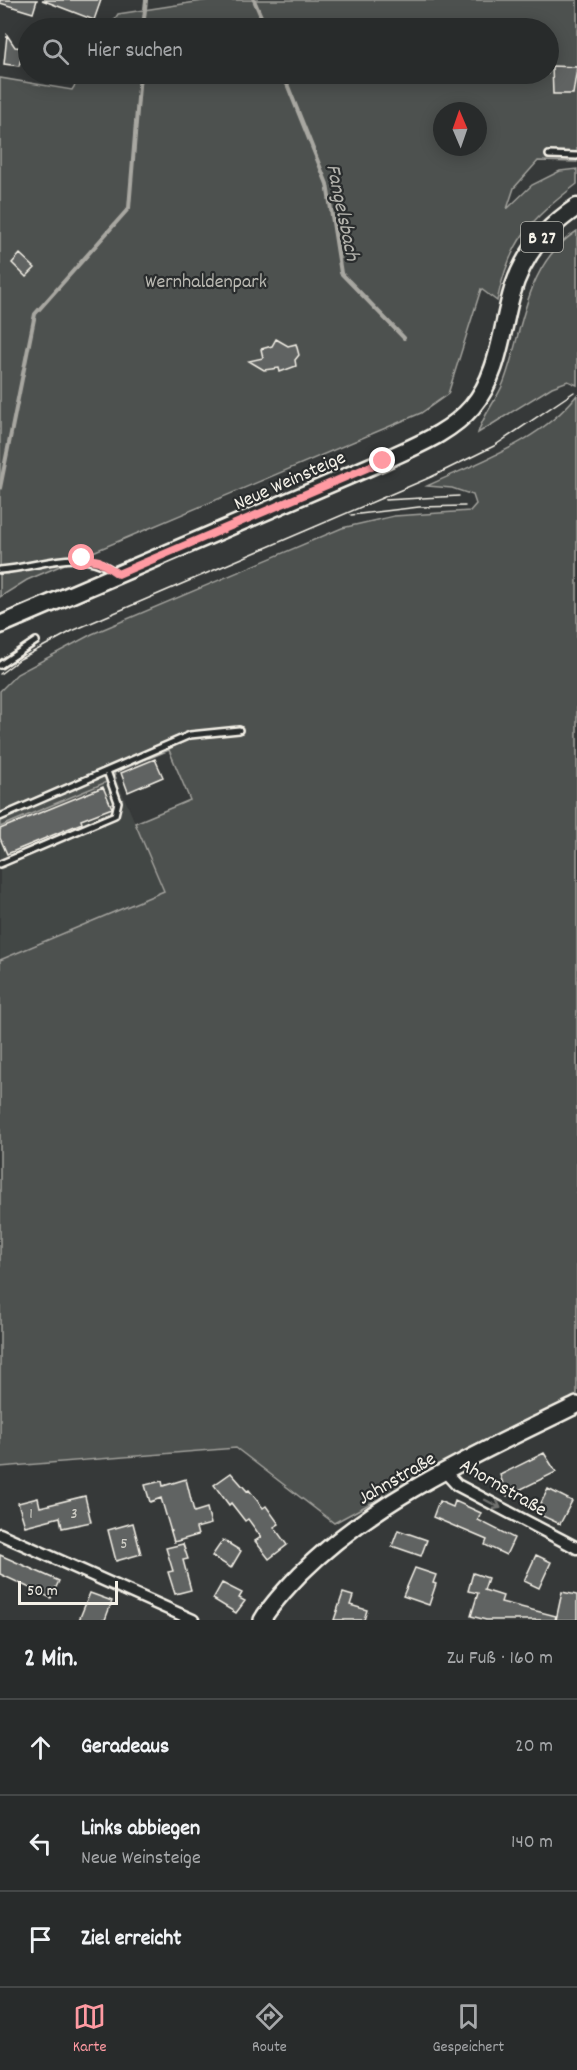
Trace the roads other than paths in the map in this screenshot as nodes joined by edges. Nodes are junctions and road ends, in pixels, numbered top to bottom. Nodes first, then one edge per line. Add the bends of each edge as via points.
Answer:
1 (549, 155) dead end
2 (577, 156) edge
3 (577, 207) edge
4 (0, 570) edge
5 (118, 574) junction
6 (0, 625) edge
7 (36, 641) dead end
8 (0, 665) edge
9 (239, 730) dead end
10 (107, 771) junction
11 (0, 817) edge
12 (0, 864) edge
13 (577, 1405) edge
14 (445, 1472) junction
15 (0, 1534) edge
16 (577, 1548) edge
17 (193, 1620) edge
18 (262, 1620) edge

1 - 2 lane
3 - 5 main road, Neue Weinsteige / B 27 via 558,220 528,256 511,295 492,373 483,392 458,422 372,465
4 - 5 lane via 82,558 99,561
5 - 6 main road, Neue Weinsteige / B 27
7 - 8 lane
9 - 10 lane via 190,735
10 - 11 lane
10 - 12 lane via 118,802 115,815
13 - 14 main road, Jahnstraße
14 -> 16 street, Ahornstraße via 457,1485
14 - 18 main road, Jahnstraße via 383,1507 335,1542 284,1591
15 - 17 street

